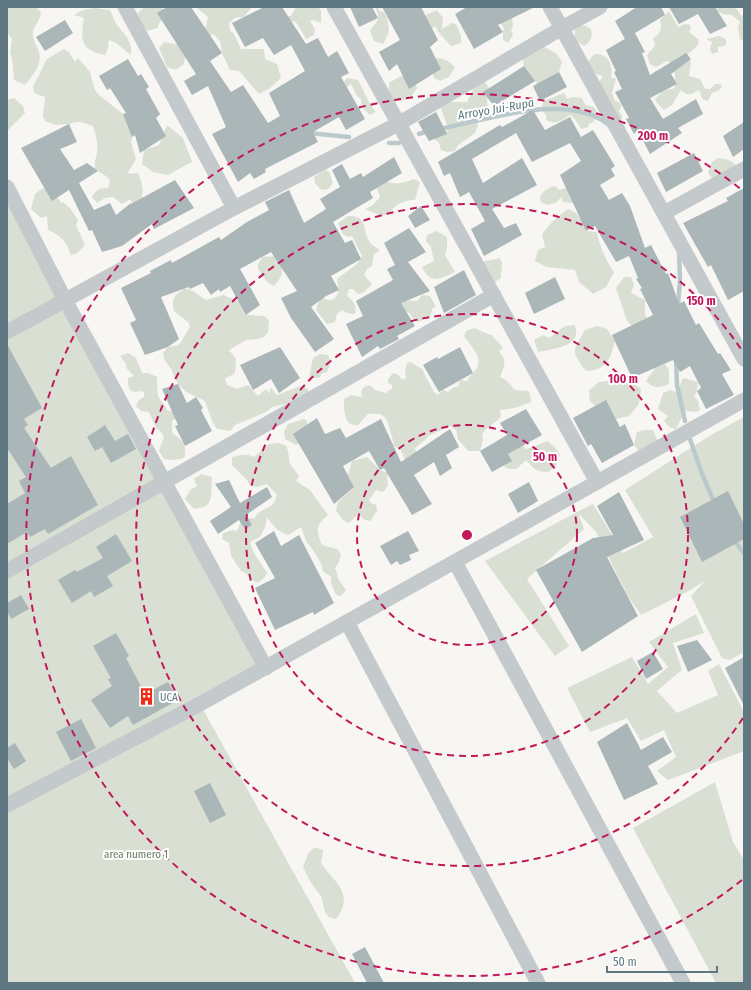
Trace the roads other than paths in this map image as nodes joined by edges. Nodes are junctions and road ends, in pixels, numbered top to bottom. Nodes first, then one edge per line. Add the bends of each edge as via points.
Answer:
1 (125, 7) edge
2 (334, 7) edge
3 (550, 7) edge
4 (600, 7) edge
5 (562, 28) junction
6 (398, 124) junction
7 (744, 169) edge
8 (7, 188) edge
9 (234, 208) junction
10 (664, 213) junction
11 (494, 295) junction
12 (65, 300) junction
13 (7, 332) edge
14 (744, 359) edge
15 (744, 400) edge
16 (164, 482) junction
17 (597, 482) junction
18 (455, 562) junction
19 (7, 571) edge
20 (347, 622) junction
21 (266, 668) junction
22 (7, 805) edge
23 (538, 983) edge
24 (683, 983) edge

1 - 9 street
2 - 6 street
3 - 5 street
4 - 5 street
5 - 6 street
5 - 10 street
6 - 9 street
6 - 11 street
7 - 10 street
8 - 12 street
9 - 12 street
10 - 14 street
11 - 16 street
11 - 17 street
12 - 13 street
12 - 16 street
15 - 17 street
16 - 19 street
16 - 21 street
17 - 18 street
18 - 20 street
18 - 24 street
20 - 21 street
20 - 23 street
21 - 22 street

